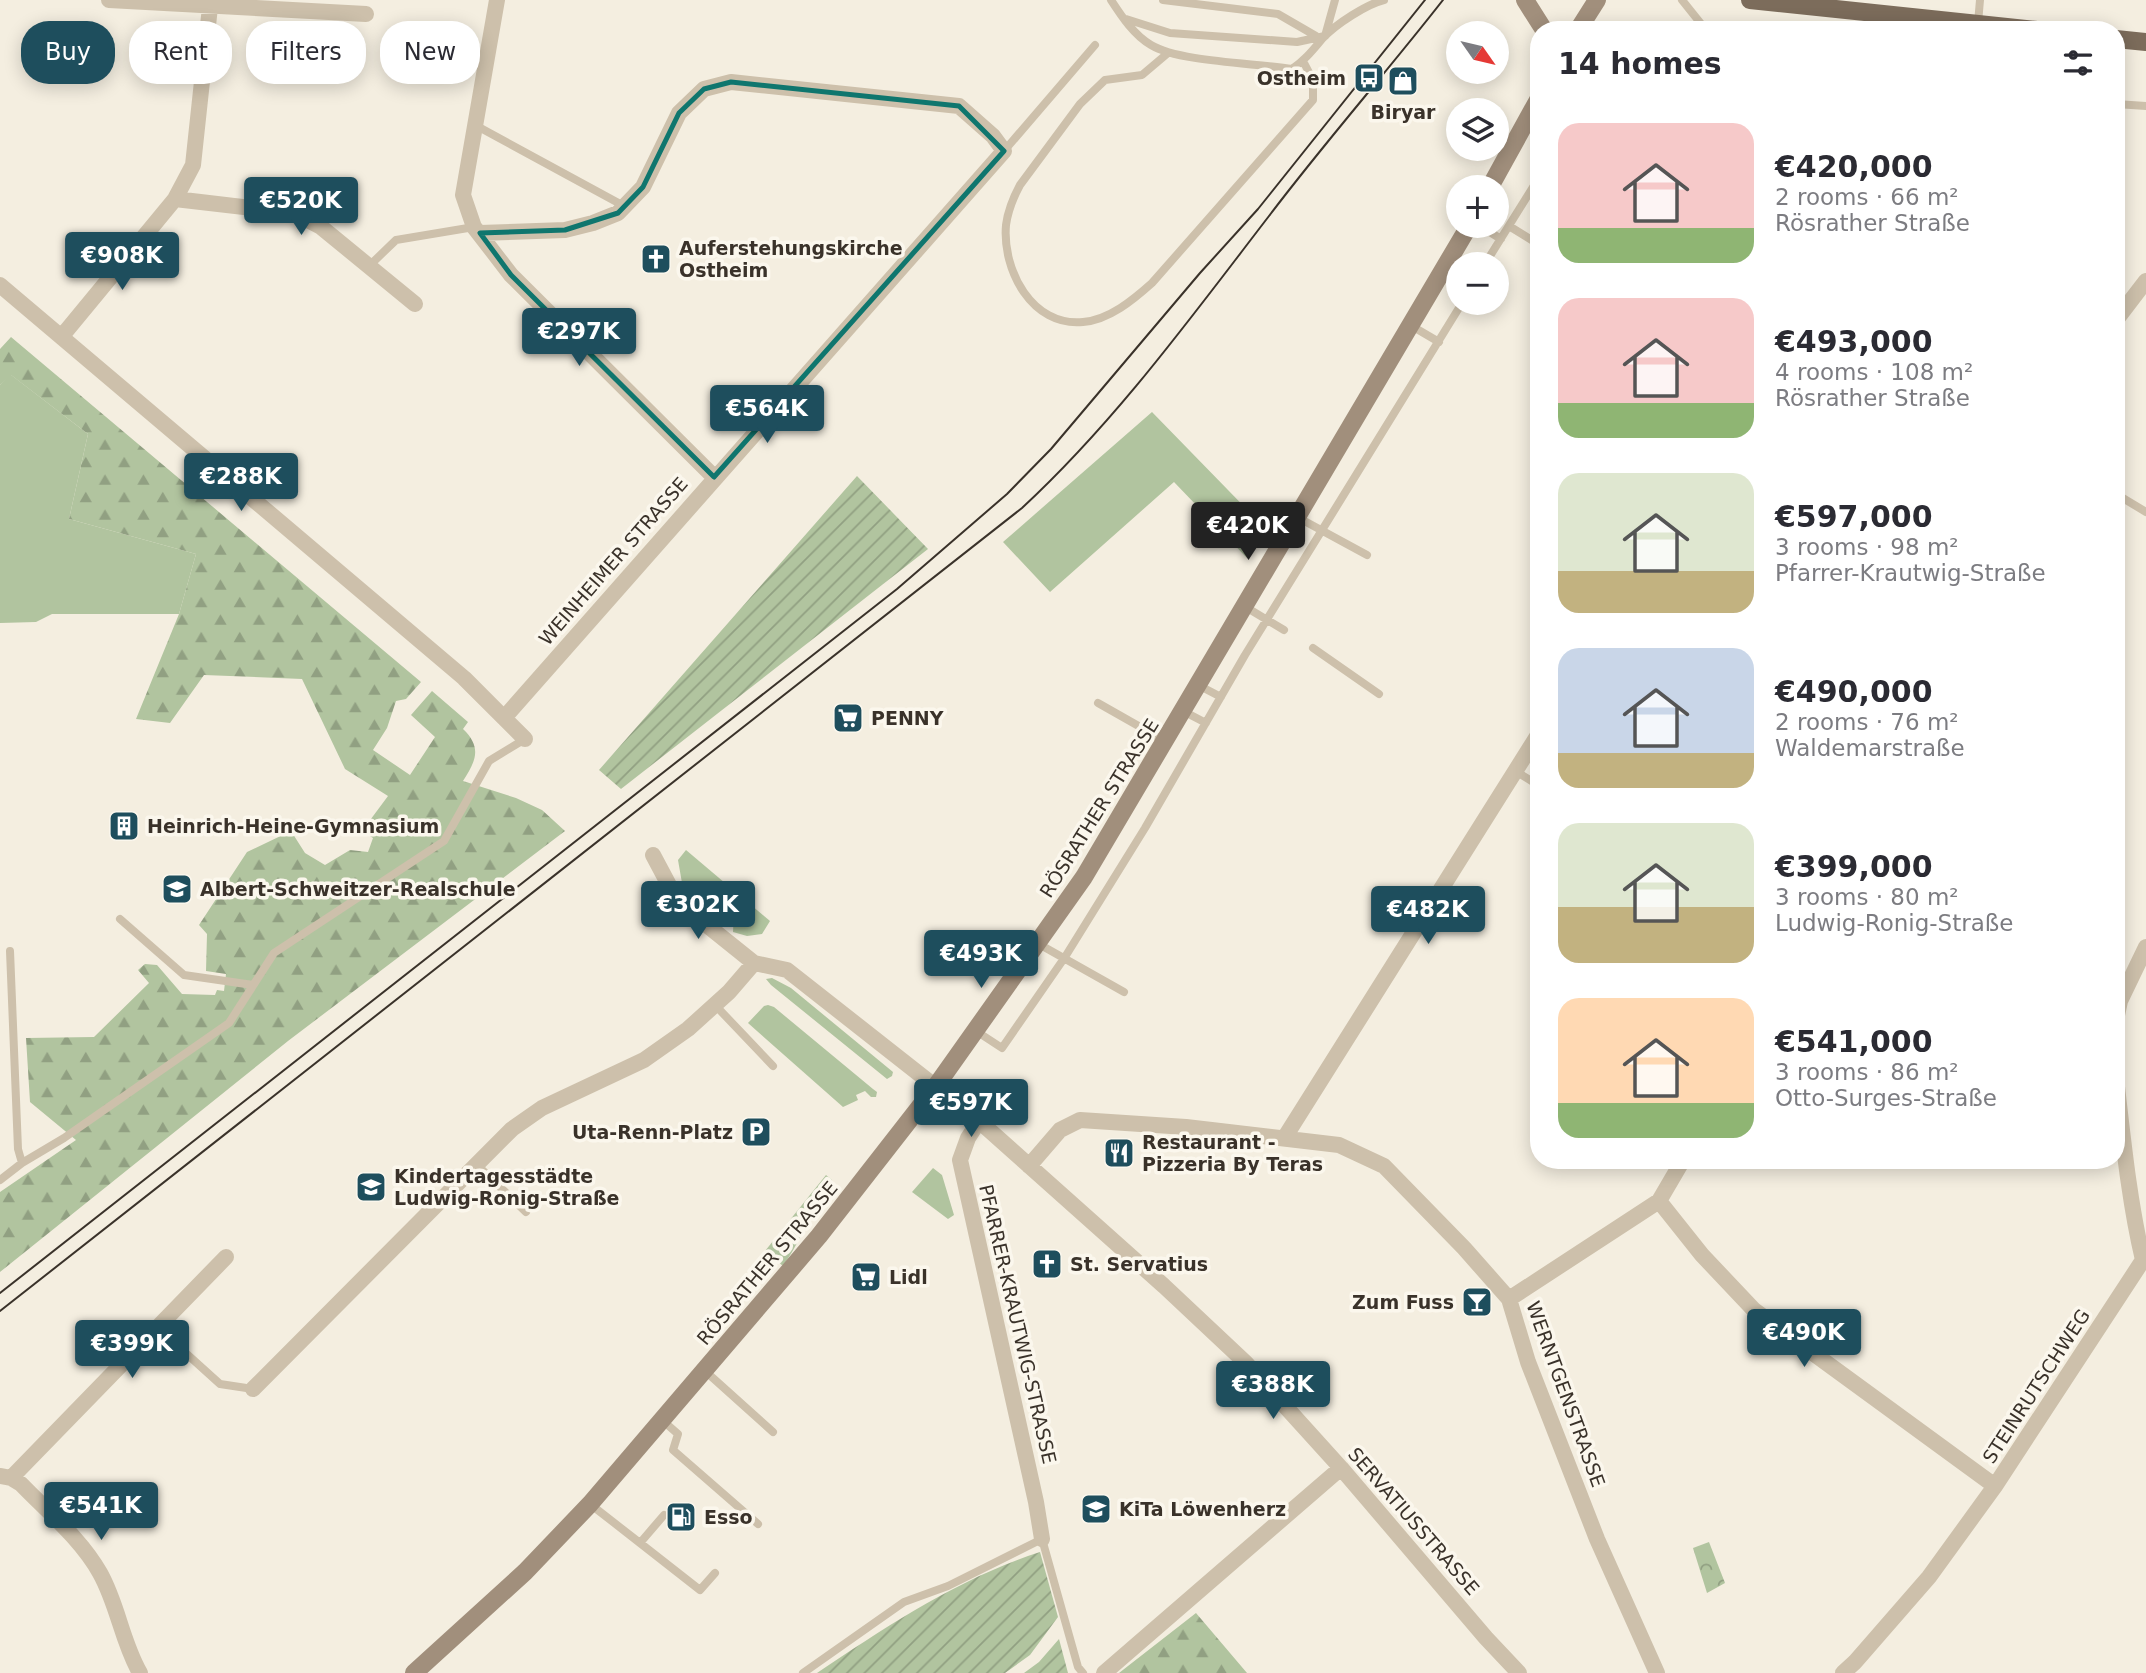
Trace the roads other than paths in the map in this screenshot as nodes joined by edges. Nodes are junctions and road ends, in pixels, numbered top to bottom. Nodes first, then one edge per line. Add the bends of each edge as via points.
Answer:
1 (109, 0) edge
2 (497, 0) edge
3 (1111, 0) edge
4 (1163, 0) edge
5 (1335, 0) edge
6 (1384, 0) edge
7 (1525, 0) edge
8 (1597, 0) edge
9 (1682, 0) edge
10 (1750, 0) edge
11 (1980, 0) edge
12 (210, 7) junction
13 (366, 14) dead end
14 (1123, 19) junction
15 (1538, 21) edge
16 (1584, 21) edge
17 (1699, 21) edge
18 (1937, 21) edge
19 (1982, 21) edge
20 (1320, 36) junction
21 (2125, 40) edge
22 (2146, 41) edge
23 (1095, 45) dead end
24 (1168, 52) junction
25 (1303, 61) junction
26 (2125, 105) edge
27 (2146, 106) edge
28 (1530, 121) edge
29 (475, 125) junction
30 (1004, 151) junction
31 (1497, 175) edge
32 (1530, 192) edge
33 (175, 199) junction
34 (624, 206) junction
35 (1509, 226) joint
36 (477, 230) junction
37 (1462, 238) edge
38 (1501, 239) edge
39 (1530, 239) edge
40 (1493, 252) edge
41 (369, 266) junction
42 (2146, 281) edge
43 (0, 285) edge
44 (415, 304) dead end
45 (2125, 308) edge
46 (1455, 315) edge
47 (1410, 325) junction
48 (62, 336) junction
49 (1438, 342) junction
50 (714, 477) junction
51 (2125, 499) edge
52 (2146, 512) edge
53 (1297, 517) junction
54 (1321, 530) junction
55 (1367, 555) dead end
56 (1244, 606) junction
57 (1267, 620) junction
58 (1284, 630) dead end
59 (1313, 648) dead end
60 (1198, 685) junction
61 (1379, 694) dead end
62 (1221, 697) junction
63 (1098, 703) dead end
64 (1183, 710) junction
65 (504, 718) junction
66 (1206, 723) junction
67 (525, 739) joint
68 (1165, 741) junction
69 (1530, 749) edge
70 (1517, 772) junction
71 (1530, 780) edge
72 (653, 855) dead end
73 (120, 919) dead end
74 (1037, 943) junction
75 (2146, 947) edge
76 (10, 951) dead end
77 (1065, 957) junction
78 (754, 963) junction
79 (253, 985) junction
80 (2125, 991) edge
81 (1124, 992) dead end
82 (715, 1005) junction
83 (976, 1030) junction
84 (773, 1066) dead end
85 (936, 1086) junction
86 (979, 1121) junction
87 (1285, 1137) junction
88 (2125, 1142) edge
89 (22, 1163) junction
90 (477, 1165) junction
91 (1029, 1166) junction
92 (1678, 1169) edge
93 (0, 1180) edge
94 (1659, 1200) junction
95 (526, 1212) dead end
96 (226, 1257) dead end
97 (2145, 1260) edge
98 (1509, 1299) junction
99 (158, 1328) junction
100 (704, 1370) junction
101 (253, 1389) joint
102 (662, 1420) junction
103 (773, 1432) dead end
104 (1341, 1468) junction
105 (5, 1477) edge
106 (1995, 1486) junction
107 (590, 1504) junction
108 (664, 1515) dead end
109 (758, 1524) dead end
110 (1042, 1539) junction
111 (640, 1543) junction
112 (715, 1573) dead end
113 (141, 1673) edge
114 (414, 1673) edge
115 (803, 1673) edge
116 (1083, 1673) edge
117 (1104, 1673) edge
118 (1519, 1673) edge
119 (1657, 1673) edge
120 (1843, 1673) edge

1 - 12 street
2 - 29 street
3 - 14 lane
4 - 20 lane via 1278,14
5 - 20 lane
6 - 20 lane
7 - 15 main road
8 - 16 main road
9 - 17 lane
10 - 18 main road
11 - 19 lane
12 - 13 street
12 - 33 street via 193,164
14 - 20 lane via 1170,33 1297,42
14 - 24 lane via 1152,46
20 - 25 lane
21 - 22 main road
23 - 30 lane
24 - 25 lane via 1292,69
24 - 25 lane via 1142,75 1105,80 1080,104 1013,198 1006,243 1014,276 1023,292 1055,318 1080,323 1106,315 1136,297 1167,268 1313,100 1313,80
26 - 27 lane
28 - 31 main road
29 - 34 lane
29 - 36 street via 463,195
30 - 34 street via 959,106 731,82 704,89 679,113 643,187
30 - 50 street, WEINHEIMER STRASSE
32 - 35 lane
33 - 41 street via 294,213 321,226
33 - 48 street
34 - 36 street via 618,213 565,230
35 - 39 lane
36 - 41 lane via 396,240
36 - 50 street via 511,275
37 - 47 main road, RÖSRATHER STRASSE
38 - 40 lane
41 - 44 street
42 - 45 street
43 - 48 street
46 - 49 lane
47 - 49 lane
47 - 53 main road, RÖSRATHER STRASSE
48 - 65 street via 453,669
49 - 54 lane
50 - 65 street, WEINHEIMER STRASSE
51 - 52 lane
53 - 54 lane
53 - 56 main road, RÖSRATHER STRASSE
54 - 55 lane
54 - 57 lane
56 - 57 lane
56 - 60 main road, RÖSRATHER STRASSE
57 - 58 lane
57 - 62 lane
59 - 61 lane
60 - 62 lane
60 - 64 main road, RÖSRATHER STRASSE
62 - 66 lane
63 - 68 lane
64 - 66 lane
64 - 68 main road, RÖSRATHER STRASSE
65 - 67 street
66 - 77 lane
67 - 79 lane via 489,761 444,841 274,953
68 - 74 main road, RÖSRATHER STRASSE via 1084,877
69 - 70 street
70 - 71 lane
70 - 87 street
72 - 78 street via 678,902
73 - 79 lane via 184,975
74 - 77 lane
74 - 83 main road, RÖSRATHER STRASSE
75 - 80 street
76 - 89 lane
77 - 81 lane
77 - 83 lane via 1002,1048
78 - 82 street
78 - 85 street, SERVATIUSSTRASSE via 787,970
79 - 89 lane via 229,1023
82 - 84 lane
82 - 90 street via 644,1060 542,1108 512,1129
83 - 85 main road, RÖSRATHER STRASSE
85 - 86 street, SERVATIUSSTRASSE
85 - 100 main road, RÖSRATHER STRASSE via 819,1236
86 - 91 street, SERVATIUSSTRASSE
86 - 110 street, PFARRER-KRAUTWIG-STRASSE via 960,1160
87 - 91 street, WERNTGENSTRASSE via 1080,1120 1060,1130
87 - 98 street, WERNTGENSTRASSE via 1339,1145 1384,1166
88 - 97 street, STEINRUTSCHWEG via 2132,1212
89 - 93 lane
90 - 95 lane
90 - 101 street
91 - 104 street, SERVATIUSSTRASSE via 1246,1363
92 - 94 street
94 - 98 street
94 - 106 street via 1754,1310
96 - 99 street
97 - 106 street, STEINRUTSCHWEG
98 - 119 street, WERNTGENSTRASSE via 1528,1362 1597,1539
99 - 101 lane via 220,1384
99 - 105 street
100 - 102 main road, RÖSRATHER STRASSE
100 - 103 lane
102 - 107 main road, RÖSRATHER STRASSE
102 - 109 lane via 678,1434 673,1450 697,1477
104 - 117 street
104 - 118 street, SERVATIUSSTRASSE
105 - 113 street via 22,1484 100,1572
106 - 120 street, STEINRUTSCHWEG via 1929,1577
107 - 111 lane
107 - 114 main road, RÖSRATHER STRASSE via 525,1572
108 - 111 lane
110 - 115 lane via 904,1602
110 - 116 lane
111 - 112 lane via 700,1590

